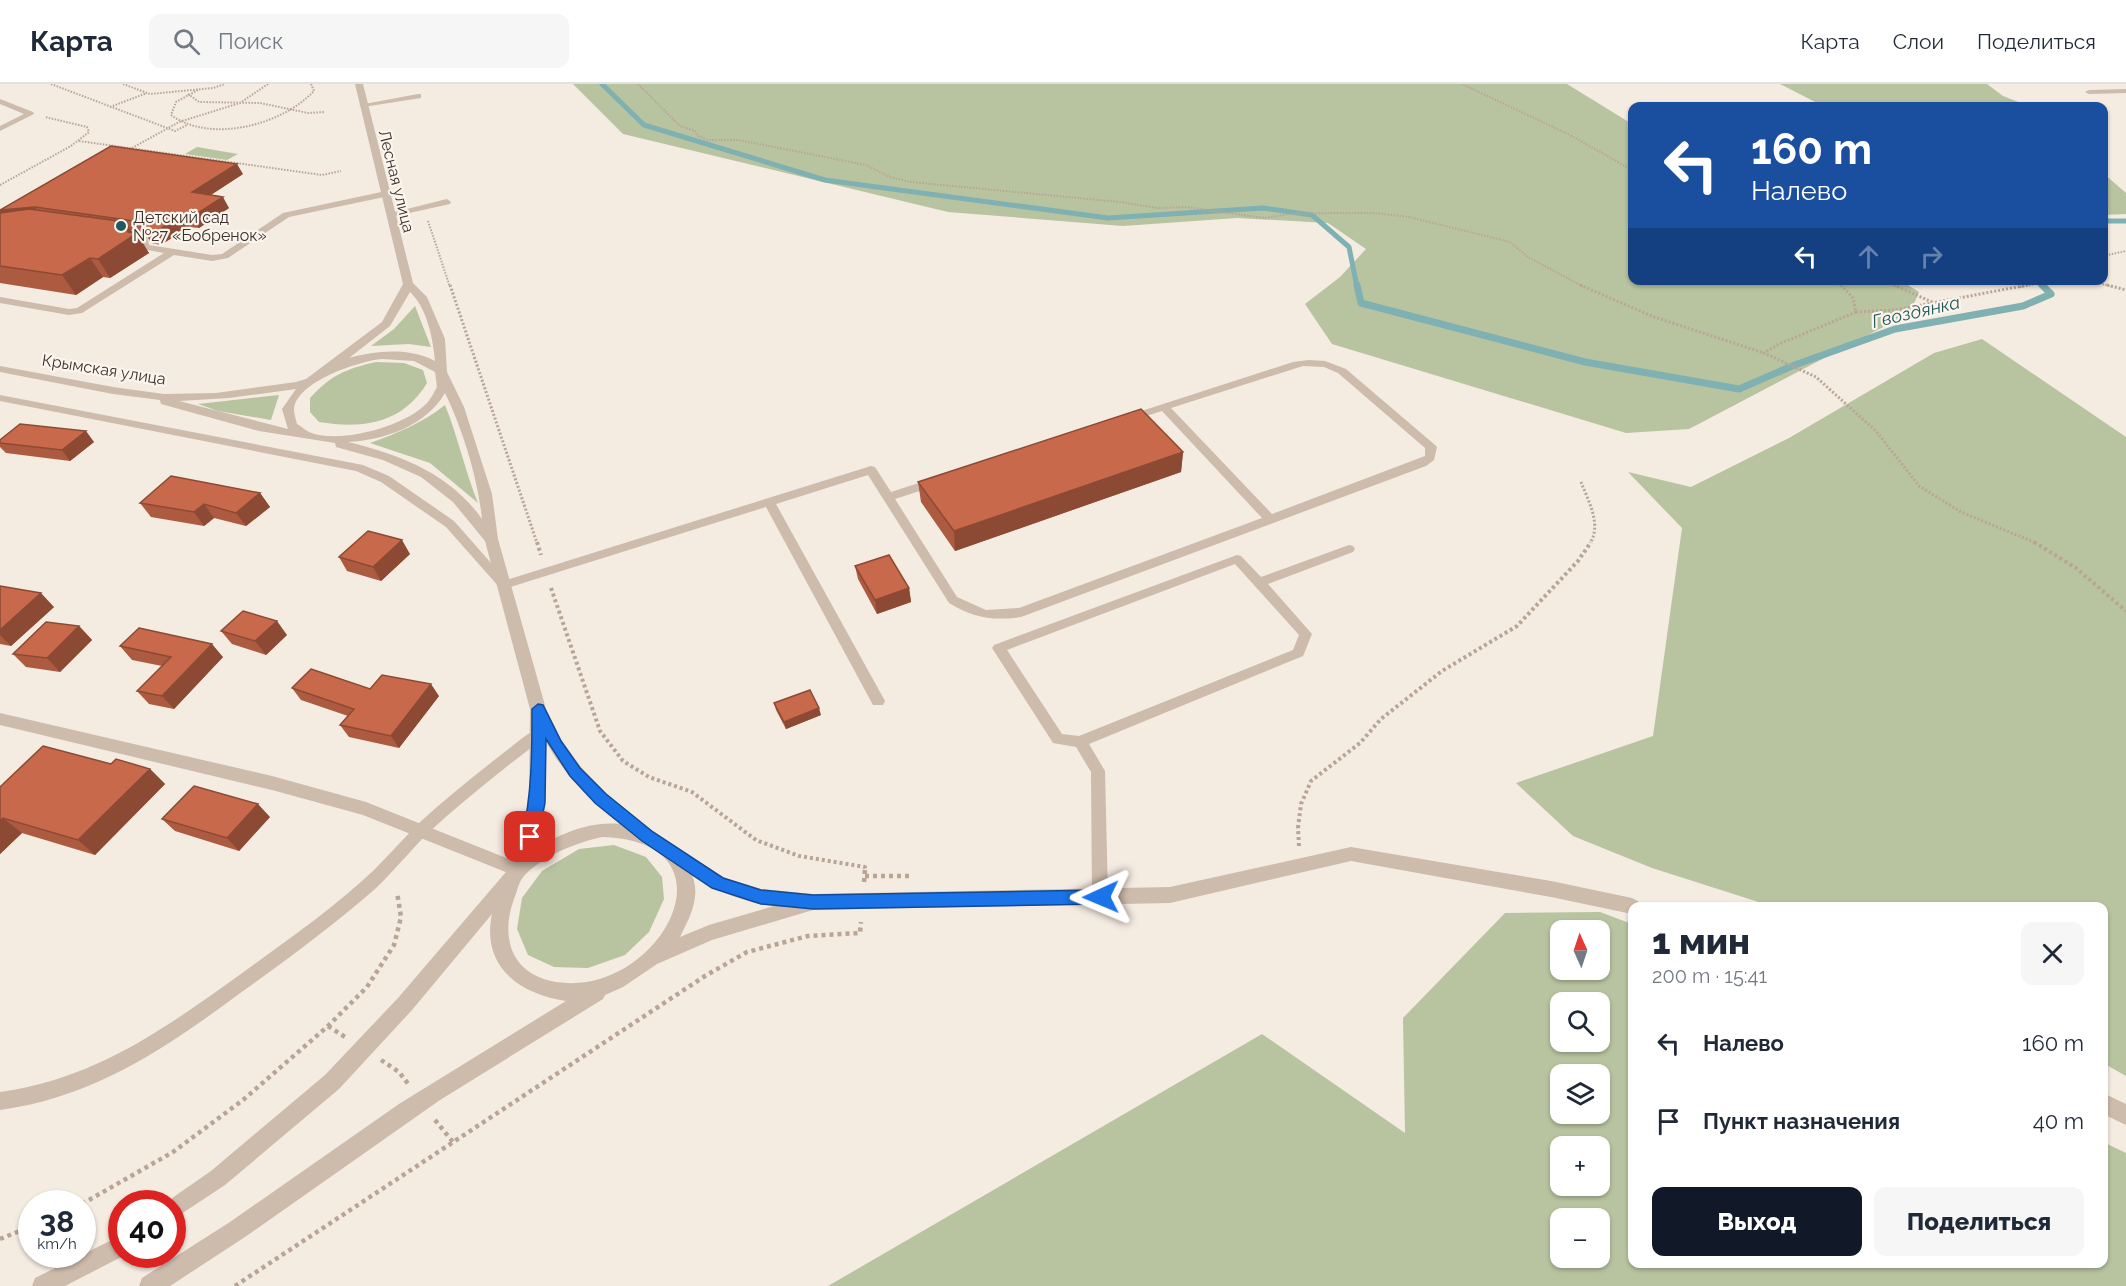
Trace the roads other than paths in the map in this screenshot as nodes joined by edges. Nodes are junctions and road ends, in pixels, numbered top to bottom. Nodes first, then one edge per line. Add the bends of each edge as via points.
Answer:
1 (360, 84) edge
2 (2089, 88) edge
3 (2126, 91) edge
4 (418, 96) dead end
5 (0, 101) edge
6 (363, 105) junction
7 (0, 129) edge
8 (386, 194) junction
9 (447, 202) dead end
10 (391, 214) junction
11 (108, 232) edge
12 (172, 252) junction
13 (408, 284) junction
14 (0, 300) edge
15 (0, 369) edge
16 (441, 372) junction
17 (309, 381) junction
18 (151, 396) junction
19 (0, 398) edge
20 (1164, 407) junction
21 (1120, 421) edge
22 (317, 439) junction
23 (943, 479) edge
24 (888, 497) junction
25 (770, 503) junction
26 (1271, 520) junction
27 (490, 539) junction
28 (1350, 549) dead end
29 (1259, 583) junction
30 (504, 585) junction
31 (878, 701) dead end
32 (538, 709) junction
33 (0, 718) edge
34 (539, 734) junction
35 (1080, 742) junction
36 (422, 830) junction
37 (648, 837) junction
38 (672, 853) junction
39 (518, 870) junction
40 (1101, 897) junction
41 (813, 902) junction
42 (1628, 905) edge
43 (653, 958) junction
44 (603, 988) junction
45 (0, 1101) edge
46 (2108, 1106) edge
47 (2126, 1115) edge
48 (186, 1200) edge
49 (108, 1252) edge
50 (44, 1286) edge
51 (150, 1286) edge

1 - 6 street, Лесная улица
2 - 3 lane via 2101,92
4 - 6 lane
5 - 7 lane via 30,114
6 - 8 street, Лесная улица
8 - 10 street, Лесная улица
8 - 12 lane via 286,216 225,256
9 - 10 lane
10 - 13 street, Лесная улица
11 - 12 lane via 141,237 145,247
12 - 14 lane via 79,311
13 - 16 street via 422,297 439,339
13 - 17 street via 387,323
15 - 18 street, Крымская улица
16 - 17 street via 430,362 411,356 387,355 334,367
16 - 22 street via 443,386 438,398 411,421 368,437
16 - 27 street via 458,407 486,494
17 - 18 street, Крымская улица via 219,396
17 - 22 street via 288,409 290,422 300,432
18 - 22 street
19 - 30 lane via 359,468 385,479 450,524
20 - 21 lane
20 - 26 lane
20 - 26 lane via 1312,362 1342,371 1431,447 1430,458 1422,463
22 - 27 street via 412,465 446,486 471,511
23 - 24 lane
24 - 25 lane via 871,470
24 - 26 lane via 954,600 971,612 992,617 1020,612
25 - 30 lane
25 - 31 lane
27 - 30 street
28 - 29 lane
29 - 35 lane via 1306,634 1298,653
29 - 35 lane via 1237,559 999,648 1058,740
30 - 32 street
32 - 34 street
32 - 37 street via 575,772
33 - 36 street via 272,783 366,809
34 - 36 lane via 486,773
34 - 39 street via 537,803
35 - 40 lane via 1098,771
36 - 39 street
36 - 45 lane via 363,889 166,1037 62,1089
37 - 38 street
37 - 39 street via 623,830 575,836 548,848
38 - 41 street via 718,883 761,897
38 - 43 street via 687,892 683,914
39 - 44 street via 497,924 500,949 513,970 530,983 564,994
39 - 48 street via 405,1004 332,1082
40 - 41 street
40 - 42 street via 1170,895 1351,854
41 - 43 street via 709,933
43 - 44 street
44 - 51 street via 422,1102 210,1250
46 - 47 street
49 - 50 street

